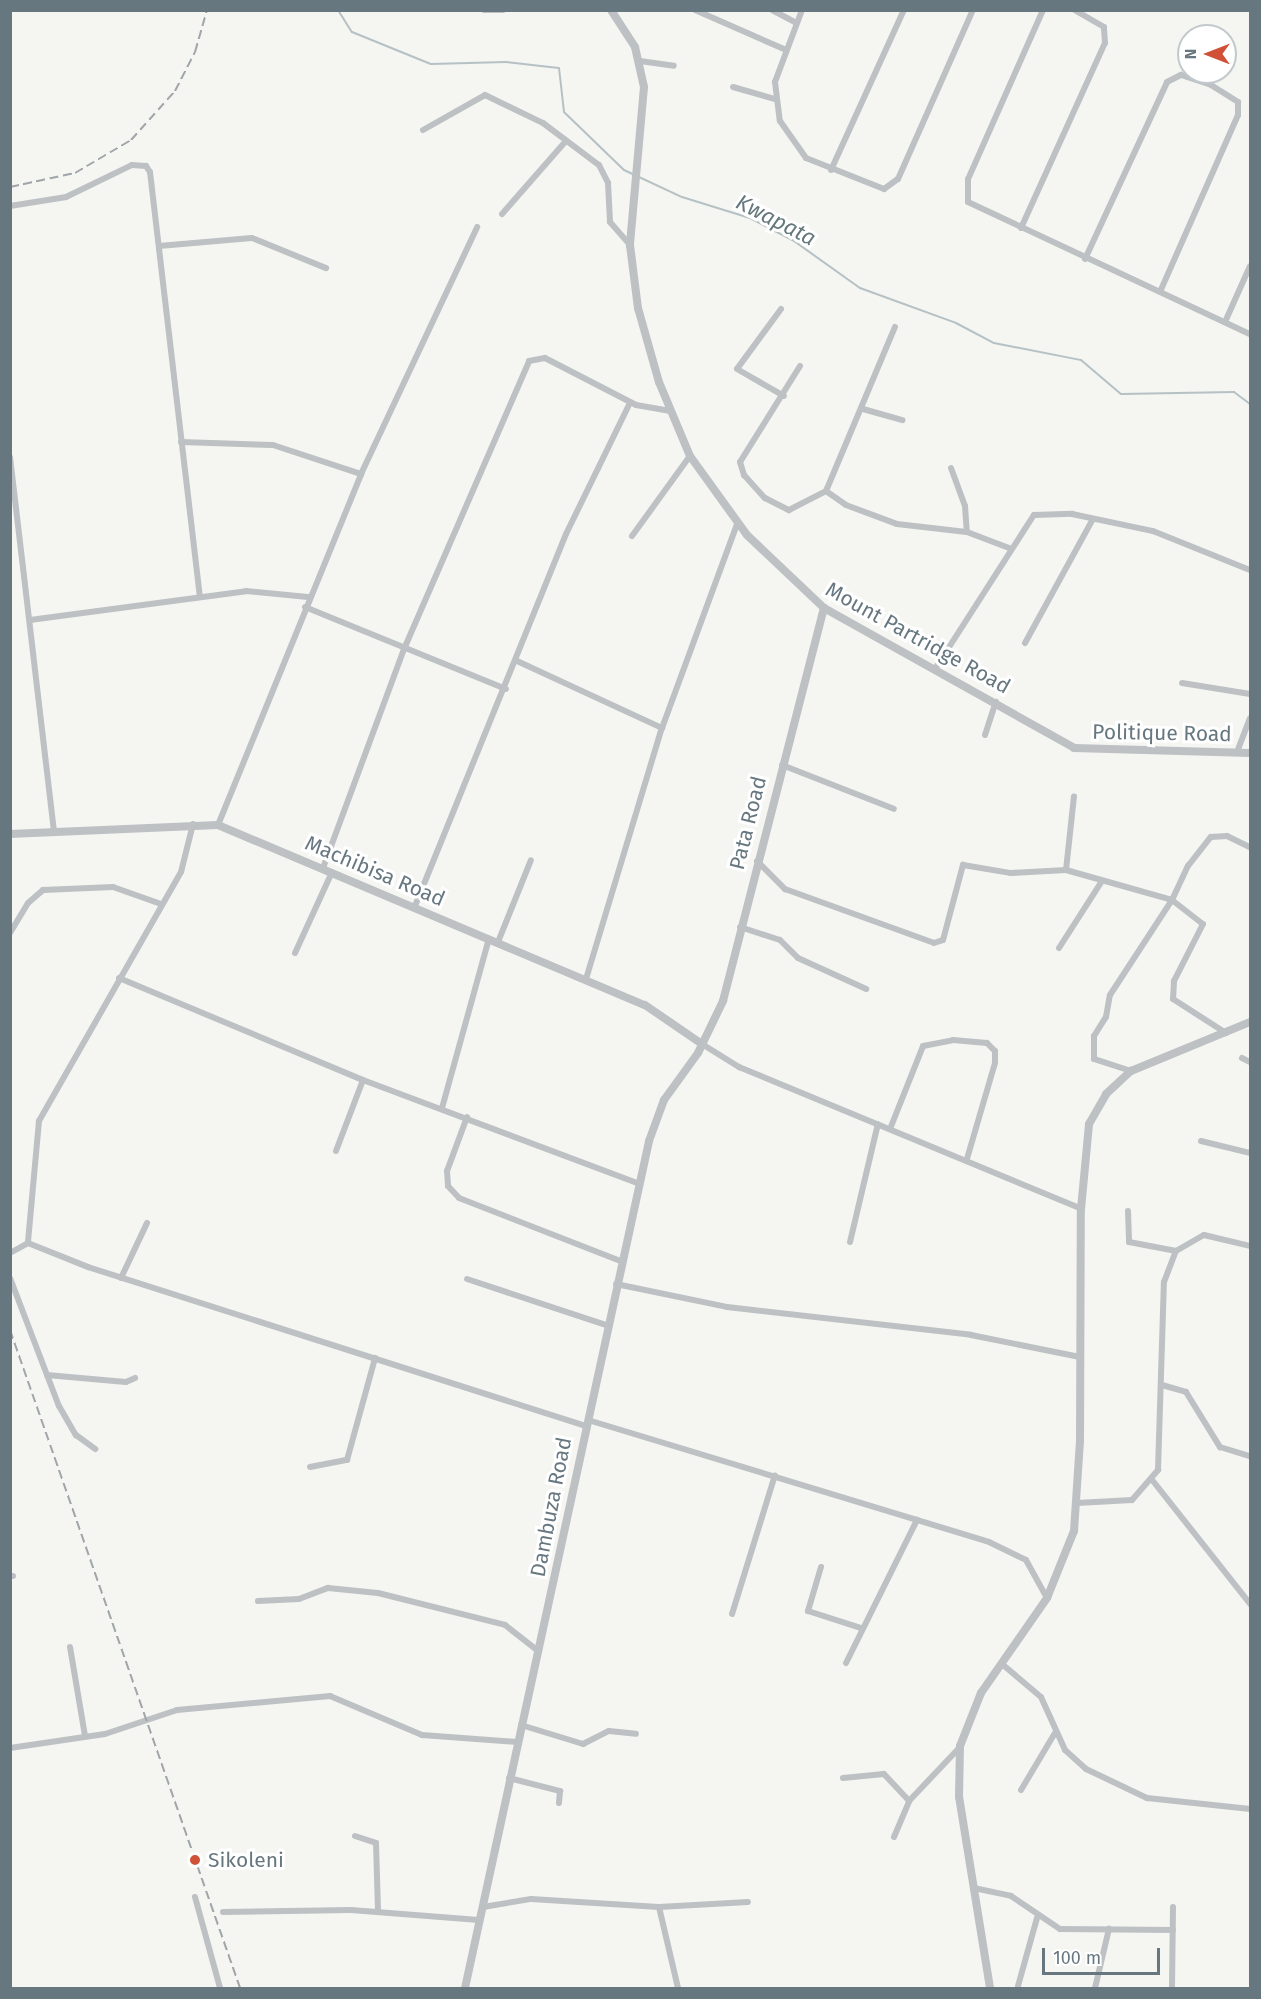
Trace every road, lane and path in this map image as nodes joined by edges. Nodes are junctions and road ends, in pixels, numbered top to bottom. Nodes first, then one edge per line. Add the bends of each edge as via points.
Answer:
1 (484, 10) edge
2 (503, 10) edge
3 (695, 10) edge
4 (772, 10) edge
5 (802, 10) edge
6 (904, 10) edge
7 (973, 10) edge
8 (1043, 10) edge
9 (1074, 10) edge
10 (616, 13) edge
11 (796, 23) junction
12 (786, 50) junction
13 (640, 61) junction
14 (674, 66) dead end
15 (733, 87) dead end
16 (775, 99) junction
17 (423, 130) dead end
18 (565, 142) junction
19 (831, 170) junction
20 (10, 206) edge
21 (502, 214) dead end
22 (477, 226) dead end
23 (1021, 228) junction
24 (630, 245) junction
25 (159, 246) junction
26 (1085, 259) junction
27 (1251, 266) edge
28 (326, 268) dead end
29 (1160, 292) junction
30 (781, 309) dead end
31 (1225, 322) junction
32 (895, 327) dead end
33 (1251, 334) edge
34 (800, 366) dead end
35 (784, 396) junction
36 (630, 403) junction
37 (863, 409) junction
38 (670, 411) junction
39 (902, 420) dead end
40 (182, 441) junction
41 (690, 456) junction
42 (10, 457) edge
43 (951, 468) dead end
44 (361, 474) junction
45 (826, 491) junction
46 (1093, 519) junction
47 (737, 524) junction
48 (967, 531) junction
49 (632, 536) dead end
50 (1009, 549) junction
51 (1251, 570) edge
52 (200, 597) junction
53 (308, 597) junction
54 (305, 607) junction
55 (824, 608) junction
56 (30, 620) junction
57 (1025, 643) dead end
58 (404, 649) junction
59 (518, 661) junction
60 (935, 669) junction
61 (1182, 683) dead end
62 (506, 689) junction
63 (1251, 694) edge
64 (996, 702) junction
65 (1251, 718) edge
66 (662, 728) junction
67 (985, 735) dead end
68 (1074, 748) joint
69 (1237, 752) junction
70 (1251, 753) edge
71 (781, 765) junction
72 (1074, 796) dead end
73 (894, 809) dead end
74 (193, 823) junction
75 (218, 825) junction
76 (54, 832) junction
77 (10, 834) edge
78 (1251, 847) edge
79 (531, 860) dead end
80 (757, 860) junction
81 (323, 868) junction
82 (1066, 870) junction
83 (332, 872) junction
84 (1102, 881) junction
85 (1172, 900) junction
86 (161, 904) junction
87 (415, 906) junction
88 (740, 927) junction
89 (10, 933) edge
90 (489, 938) junction
91 (498, 942) junction
92 (1059, 948) dead end
93 (295, 953) dead end
94 (119, 978) junction
95 (586, 979) junction
96 (866, 989) dead end
97 (1251, 1022) edge
98 (1229, 1034) junction
99 (702, 1044) junction
100 (1242, 1058) dead end
101 (1251, 1062) edge
102 (1131, 1071) junction
103 (363, 1080) junction
104 (442, 1108) junction
105 (466, 1117) junction
106 (878, 1124) junction
107 (890, 1129) junction
108 (1201, 1141) dead end
109 (336, 1151) dead end
110 (1251, 1152) edge
111 (967, 1159) junction
112 (639, 1184) junction
113 (1081, 1209) junction
114 (1128, 1211) dead end
115 (147, 1223) dead end
116 (850, 1242) dead end
117 (28, 1243) junction
118 (1251, 1246) edge
119 (1176, 1251) junction
120 (10, 1253) edge
121 (621, 1262) junction
122 (10, 1278) edge
123 (121, 1278) junction
124 (466, 1279) dead end
125 (616, 1284) junction
126 (609, 1326) junction
127 (1080, 1356) junction
128 (375, 1358) junction
129 (47, 1374) junction
130 (135, 1378) dead end
131 (1162, 1385) junction
132 (587, 1423) junction
133 (95, 1449) dead end
134 (1251, 1456) edge
135 (310, 1467) dead end
136 (775, 1475) junction
137 (1153, 1480) junction
138 (1077, 1503) junction
139 (917, 1520) junction
140 (821, 1567) dead end
141 (1047, 1598) junction
142 (258, 1601) dead end
143 (1251, 1604) edge
144 (732, 1614) dead end
145 (861, 1628) junction
146 (70, 1647) dead end
147 (538, 1651) junction
148 (846, 1663) dead end
149 (1002, 1664) junction
150 (521, 1725) junction
151 (1055, 1732) junction
152 (636, 1734) dead end
153 (85, 1736) junction
154 (517, 1742) junction
155 (960, 1746) junction
156 (10, 1748) edge
157 (509, 1778) junction
158 (843, 1778) dead end
159 (1021, 1790) dead end
160 (909, 1801) junction
161 (559, 1803) dead end
162 (1251, 1809) edge
163 (355, 1836) dead end
164 (894, 1837) dead end
165 (974, 1888) junction
166 (195, 1897) dead end
167 (748, 1902) dead end
168 (483, 1907) junction
169 (659, 1907) junction
170 (1173, 1907) dead end
171 (378, 1911) junction
172 (223, 1912) dead end
173 (1037, 1918) junction
174 (479, 1920) junction
175 (1109, 1929) junction
176 (1173, 1930) junction
177 (1018, 1986) dead end
178 (220, 1989) edge
179 (465, 1989) edge
180 (678, 1989) edge
181 (990, 1989) edge
182 (1095, 1989) edge
183 (1172, 1989) edge

1 - 2 street
3 - 12 street
4 - 11 street
5 - 11 street
6 - 19 street
7 - 19 street via 891,187 874,189
8 - 23 street via 964,188 973,207
9 - 23 street via 1104,27 1105,44
10 - 13 street, Mount Partridge Road
11 - 12 street
12 - 16 street
13 - 14 street
13 - 24 street, Mount Partridge Road via 645,104
15 - 16 street
16 - 19 street via 780,121 797,150
17 - 18 street via 485,95 543,123
18 - 21 street
18 - 24 street via 599,165 608,183 610,222
20 - 25 street via 66,197 141,165 150,172
22 - 44 street
23 - 26 street
24 - 38 street, Mount Partridge Road via 638,308
25 - 28 street via 252,238
25 - 40 street
26 - 29 street
26 - 29 street via 1167,82 1182,75 1203,82 1231,96 1239,108
27 - 31 street
29 - 31 street
30 - 35 street via 737,369
31 - 33 street
32 - 37 street
34 - 35 street
35 - 45 street via 740,462 742,472 782,509 796,509
36 - 38 street
36 - 58 street via 545,358 529,361
36 - 59 street via 566,534
37 - 39 street
37 - 45 street
38 - 41 street, Mount Partridge Road
40 - 44 street via 273,445
40 - 52 street
41 - 47 street, Mount Partridge Road
41 - 49 street
42 - 56 street
43 - 48 street via 965,506
44 - 53 street
45 - 48 street via 846,505 897,524
46 - 50 street via 1055,511 1034,514
46 - 51 street via 1153,531
46 - 57 street
47 - 55 street, Mount Partridge Road
47 - 66 street
48 - 50 street
50 - 60 street
52 - 53 street via 267,591
52 - 56 street
53 - 54 street
54 - 58 street
54 - 75 street
55 - 60 street, Mount Partridge Road
55 - 71 street, Pata Road
56 - 76 street
58 - 62 street
58 - 81 street
59 - 62 street
59 - 66 street
60 - 64 street, Mount Partridge Road
61 - 63 street
62 - 87 street
64 - 67 street
64 - 68 street, Mount Partridge Road
65 - 69 street
66 - 95 street
68 - 69 street, Politique Road
69 - 70 street, Politique Road
71 - 73 street
71 - 80 street, Pata Road
72 - 82 street
74 - 75 street, Machibisa Road
74 - 76 street, Machibisa Road
74 - 86 street via 183,865
75 - 81 street, Machibisa Road
76 - 77 street, Machibisa Road
78 - 85 street via 1227,836 1210,837 1188,866
79 - 91 street
80 - 82 street via 785,889 934,943 943,940 963,865 1011,873
80 - 88 street, Pata Road
81 - 83 street, Machibisa Road
82 - 84 street
83 - 87 street, Machibisa Road
83 - 93 street
84 - 85 street
84 - 92 street
85 - 98 street via 1203,924 1174,981 1173,999
85 - 102 street via 1110,995 1106,1017 1094,1036 1094,1059
86 - 89 street via 113,887 43,890 28,903
86 - 94 street
87 - 90 street, Machibisa Road
88 - 96 street via 780,940 798,958
88 - 99 street, Pata Road via 723,1001
90 - 91 street, Machibisa Road
90 - 104 street
91 - 95 street, Machibisa Road
94 - 103 street
94 - 117 street via 39,1120
95 - 99 street, Machibisa Road via 674,1020
97 - 98 street
98 - 102 street
99 - 106 street via 739,1067
99 - 112 street, Dambuza Road via 660,1107
100 - 101 street
102 - 113 street via 1106,1094 1089,1124
103 - 104 street
103 - 109 street
104 - 105 street
105 - 112 street
105 - 121 street via 447,1171 448,1186 459,1198
106 - 107 street
106 - 116 street
107 - 111 street
107 - 111 street via 911,1066 923,1046 980,1040 992,1047 996,1063
108 - 110 street
111 - 113 street
112 - 121 street, Dambuza Road
113 - 127 street
114 - 119 street via 1129,1242
115 - 123 street
117 - 120 street
117 - 123 street
118 - 119 street via 1204,1235
119 - 131 street via 1164,1282
121 - 125 street, Dambuza Road
122 - 129 street
123 - 128 street
124 - 126 street
125 - 126 street, Dambuza Road
125 - 127 street via 727,1307 971,1335
126 - 132 street, Dambuza Road
127 - 138 street
128 - 132 street
128 - 135 street via 347,1460
129 - 130 street via 126,1382
129 - 133 street via 67,1423
131 - 134 street via 1186,1392 1220,1447
131 - 137 street via 1162,1452
132 - 136 street
132 - 147 street, Dambuza Road
136 - 139 street
136 - 144 street
137 - 138 street via 1123,1503
137 - 143 street
138 - 141 street via 1069,1548
139 - 141 street via 1023,1557
139 - 145 street
140 - 145 street via 808,1611
141 - 149 street
142 - 147 street via 299,1599 327,1588 378,1593 505,1625
145 - 148 street
146 - 153 street
147 - 150 street, Dambuza Road
149 - 151 street via 1041,1697
149 - 155 street via 981,1693
150 - 152 street via 583,1744 609,1731
150 - 154 street, Dambuza Road
151 - 159 street
151 - 162 street via 1076,1763 1147,1798
153 - 154 street via 177,1710 330,1696 422,1735
153 - 156 street
154 - 157 street, Dambuza Road
155 - 160 street
155 - 165 street via 959,1797
157 - 161 street via 560,1791
157 - 168 street, Dambuza Road
158 - 160 street via 884,1774
160 - 164 street
163 - 171 street via 376,1843
165 - 173 street via 1011,1896
165 - 181 street
166 - 178 street
167 - 169 street
168 - 169 street via 542,1899
168 - 174 street, Dambuza Road
169 - 180 street
170 - 176 street
171 - 172 street
171 - 174 street
173 - 175 street via 1060,1929
173 - 177 street
174 - 179 street, Dambuza Road
175 - 176 street
175 - 182 street
176 - 183 street

